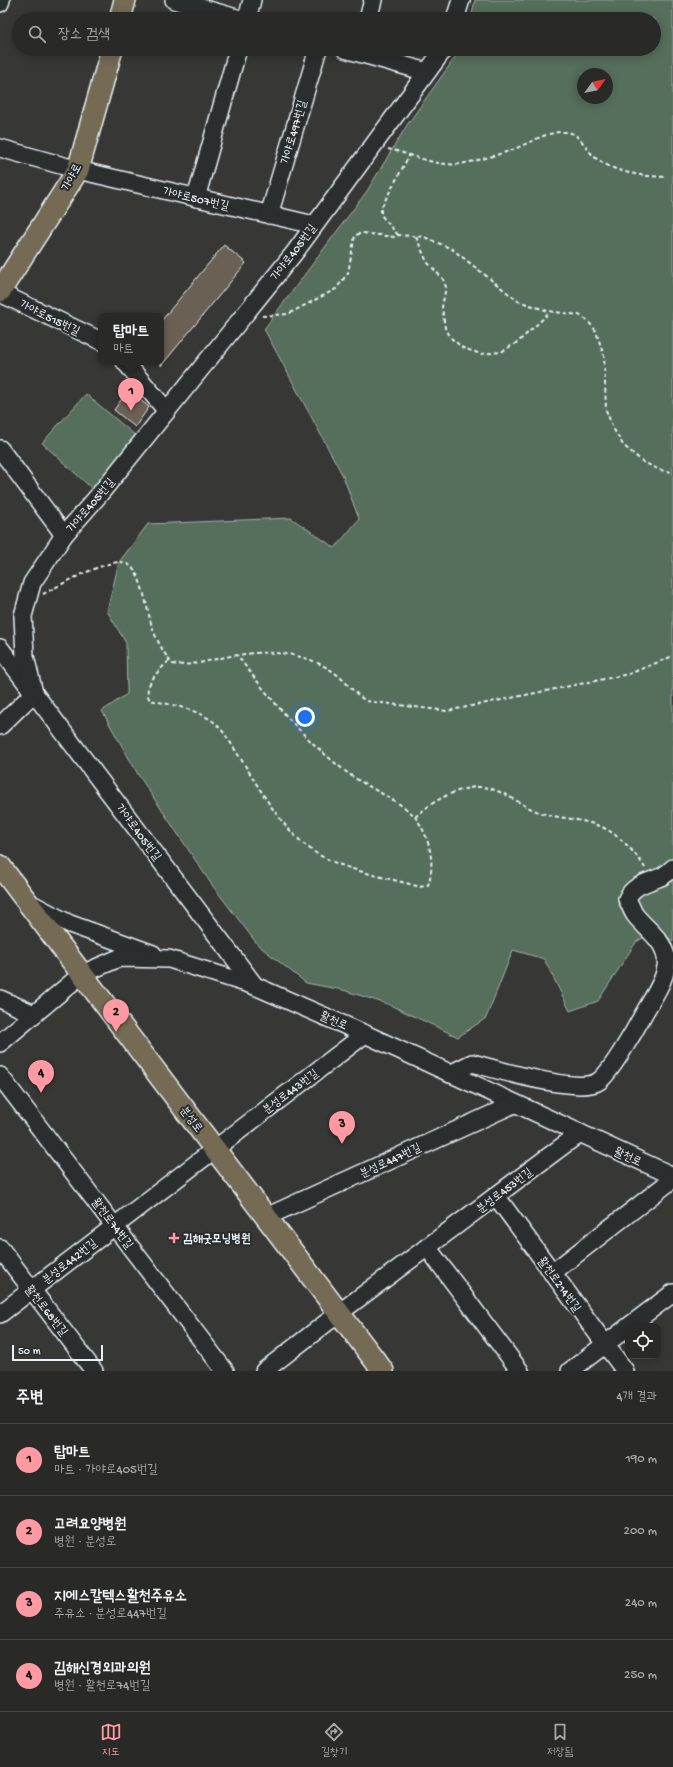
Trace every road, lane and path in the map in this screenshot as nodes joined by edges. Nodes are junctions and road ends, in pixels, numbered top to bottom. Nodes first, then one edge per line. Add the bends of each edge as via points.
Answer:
1 (125, 0) edge
2 (174, 0) edge
3 (252, 0) edge
4 (373, 0) edge
5 (461, 0) edge
6 (122, 12) edge
7 (216, 12) edge
8 (249, 12) edge
9 (370, 12) edge
10 (457, 12) edge
11 (110, 56) edge
12 (236, 56) edge
13 (316, 56) edge
14 (374, 56) edge
15 (439, 56) edge
16 (427, 72) junction
17 (373, 146) junction
18 (0, 148) edge
19 (410, 154) junction
20 (78, 170) junction
21 (667, 177) dead end
22 (196, 198) junction
23 (269, 215) junction
24 (314, 225) junction
25 (398, 235) junction
26 (416, 237) junction
27 (0, 292) edge
28 (548, 311) junction
29 (245, 314) junction
30 (98, 340) edge
31 (128, 365) edge
32 (167, 411) junction
33 (0, 449) edge
34 (673, 472) edge
35 (64, 535) junction
36 (26, 601) junction
37 (0, 648) edge
38 (237, 655) junction
39 (673, 656) edge
40 (169, 661) junction
41 (34, 693) junction
42 (0, 726) edge
43 (415, 817) junction
44 (673, 868) edge
45 (2, 873) edge
46 (648, 880) junction
47 (26, 900) junction
48 (169, 959) junction
49 (82, 974) junction
50 (255, 986) junction
51 (0, 999) edge
52 (34, 1014) junction
53 (365, 1034) junction
54 (0, 1043) edge
55 (450, 1074) junction
56 (0, 1076) edge
57 (514, 1104) junction
58 (580, 1133) junction
59 (214, 1149) junction
60 (673, 1178) edge
61 (496, 1196) junction
62 (266, 1217) junction
63 (114, 1226) junction
64 (427, 1247) junction
65 (0, 1248) edge
66 (552, 1273) junction
67 (32, 1289) junction
68 (672, 1295) edge
69 (339, 1313) junction
70 (0, 1314) edge
71 (633, 1323) edge
72 (625, 1329) edge
73 (605, 1344) junction
74 (94, 1371) edge
75 (224, 1371) edge
76 (264, 1371) edge
77 (383, 1371) edge
78 (520, 1371) edge
79 (570, 1371) edge
80 (625, 1371) edge

1 - 6 main road
2 - 7 street
3 - 8 street
4 - 9 street
5 - 10 street
11 - 20 main road, 가야로
12 - 22 street
13 - 23 street, 가야로497번길
14 - 16 street
15 - 16 street, 가야로405번길
16 - 17 street, 가야로405번길
17 - 19 path
17 - 24 street, 가야로405번길
18 - 20 street, 가야로507번길
19 - 21 path via 444,164 464,164 511,150 552,132 568,132 576,136 596,158 613,168 638,175
19 - 25 path via 381,208 381,215
20 - 22 street, 가야로507번길
20 - 27 main road, 가야로
22 - 23 street, 가야로507번길
23 - 24 street, 가야로507번길
24 - 29 street, 가야로405번길
25 - 26 path
25 - 29 path via 394,238 363,233 355,235 348,273 336,289 288,314
26 - 28 path via 424,237 452,249 518,301
26 - 28 path via 427,262 443,279 446,287 442,307 445,328 452,339 463,348 481,354 501,352 518,342 546,316
27 - 30 street, 가야로515번길
28 - 34 path via 579,315 596,331 604,356 606,410 613,428 623,445 643,462 660,470
29 - 32 street, 가야로405번길
31 - 32 street
32 - 35 street, 가야로405번길 via 100,495
33 - 35 street
35 - 36 street, 가야로405번길 via 32,583
36 - 40 path via 111,563 130,564 138,575 152,627
36 - 41 street, 가야로405번길 via 22,616 25,656
37 - 41 street
38 - 39 path via 277,652 295,655 330,669 355,694 366,701 447,711 630,674
38 - 40 path via 186,666 172,664
38 - 43 path via 279,710 320,751 350,775
40 - 43 path via 158,671 148,689 147,695 150,700 193,711 212,721 226,737 278,816 297,838 316,854 347,866 420,887 428,885 432,874 430,852
41 - 42 street
41 - 50 street, 가야로405번길
43 - 46 path via 445,796 460,790 478,787 491,789 544,814 590,822 605,829 638,856
44 - 46 street via 663,876
45 - 47 main road, 분성로
46 - 55 street via 630,891 627,899 634,914 658,940 666,956 665,973 638,1024 599,1081 587,1086 553,1083 472,1063
47 - 48 street via 70,924
47 - 49 main road, 분성로
48 - 49 street, 활천로 via 119,958
48 - 50 street, 활천로
49 - 52 street, 활천로
49 - 59 main road, 분성로
50 - 53 street, 활천로
51 - 52 street
52 - 54 street, 활천로
53 - 55 street, 활천로
53 - 59 street, 분성로443번길
55 - 57 street, 활천로
56 - 63 street, 활천로74번길
57 - 58 street, 활천로
57 - 62 street, 분성로447번길
58 - 60 street, 활천로
58 - 61 street, 분성로453번길
59 - 62 main road, 분성로
59 - 63 street, 분성로442번길
60 - 66 street, 활천로
61 - 64 street, 분성로453번길
61 - 66 street, 활천로214번길
62 - 69 main road, 분성로
63 - 67 street, 분성로442번길
63 - 75 street, 활천로74번길
64 - 69 street, 분성로453번길
64 - 78 street
65 - 67 street, 활천로68번길
66 - 73 street, 활천로214번길
67 - 70 street, 분성로442번길
67 - 74 street, 활천로68번길
68 - 71 street
69 - 76 street, 분성로453번길
69 - 77 main road, 분성로
72 - 73 street
73 - 79 street
73 - 80 street, 활천로214번길

